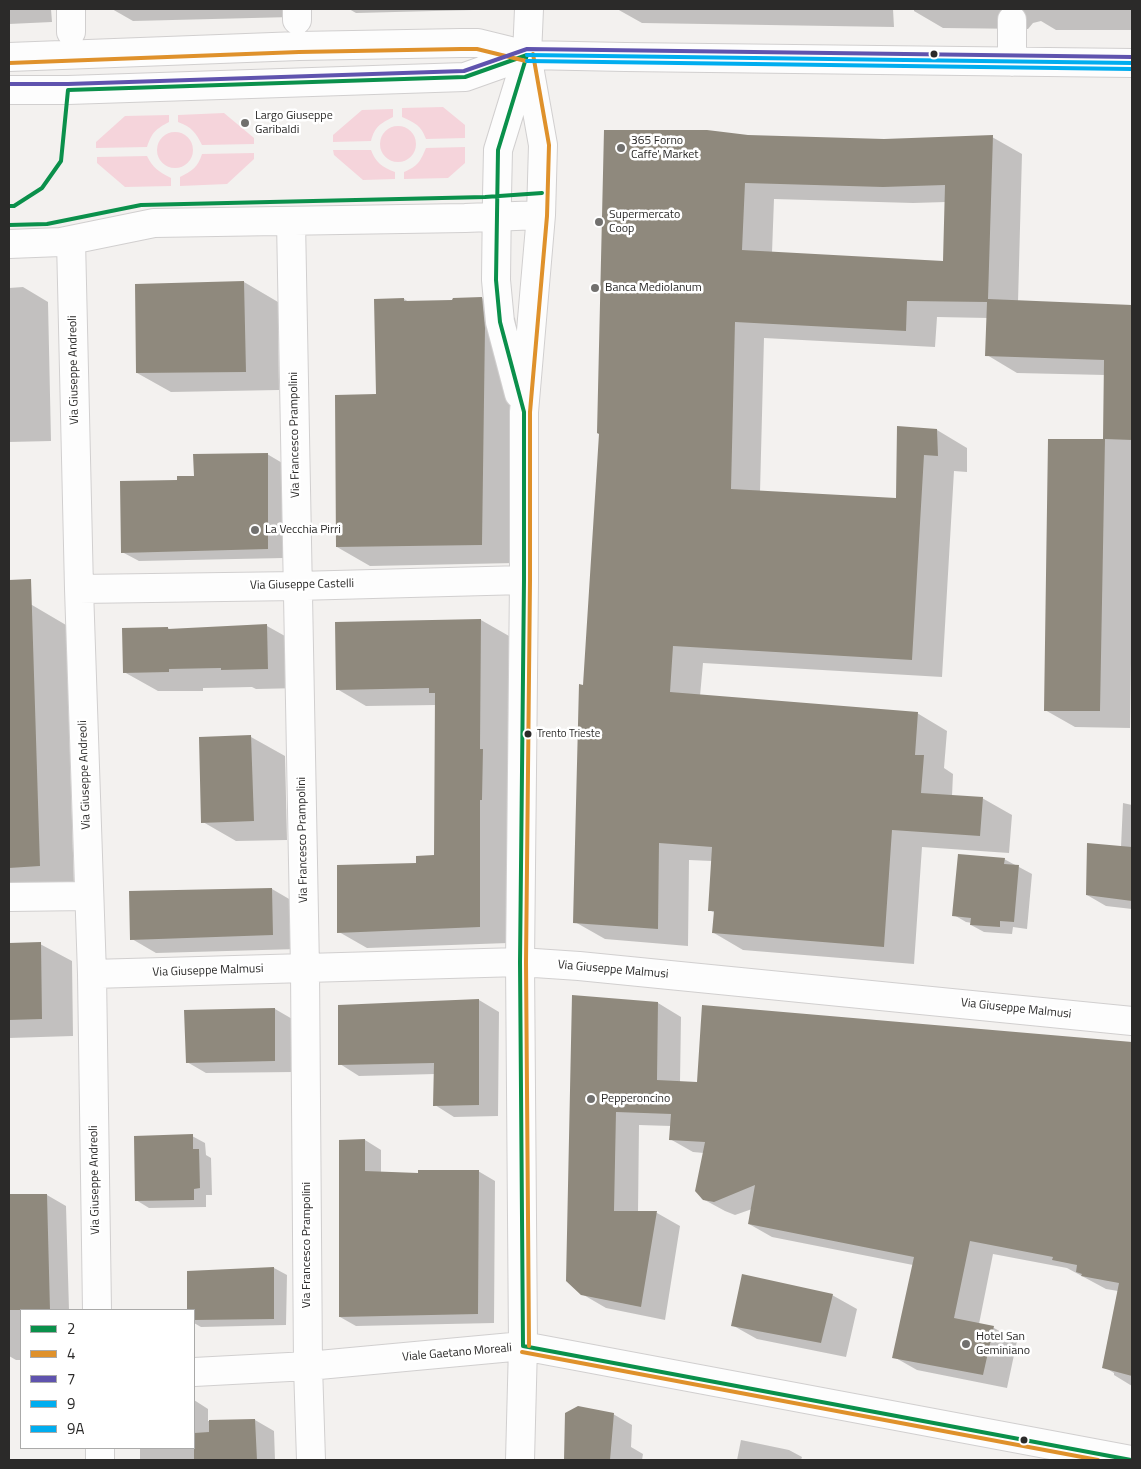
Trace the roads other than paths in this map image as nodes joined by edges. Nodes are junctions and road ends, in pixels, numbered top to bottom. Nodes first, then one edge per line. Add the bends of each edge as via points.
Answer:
1 (529, 9) edge
2 (1012, 20) dead end
3 (527, 55) junction
4 (9, 57) edge
5 (1012, 62) junction
6 (1132, 63) edge
7 (9, 90) edge
8 (541, 215) junction
9 (497, 217) junction
10 (291, 221) junction
11 (71, 240) junction
12 (9, 244) edge
13 (524, 412) junction
14 (524, 580) junction
15 (297, 586) junction
16 (79, 589) junction
17 (88, 896) junction
18 (9, 897) edge
19 (520, 962) junction
20 (305, 969) junction
21 (92, 974) junction
22 (1132, 1021) edge
23 (97, 1309) edge
24 (523, 1346) junction
25 (308, 1366) junction
26 (195, 1372) edge
27 (311, 1460) edge
28 (520, 1460) edge
29 (1131, 1460) edge

1 - 3 street
2 - 5 street
3 - 4 street via 478,43 461,43
3 - 5 street
3 - 7 street via 465,77
3 - 8 street via 544,145
3 - 9 street via 498,150
5 - 6 street
8 - 9 street
8 - 13 street
9 - 10 street
9 - 13 street via 496,280 500,322
10 - 11 street via 154,223
10 - 15 street, Via Francesco Prampolini
11 - 12 street
11 - 16 street, Via Giuseppe Andreoli
13 - 14 street
14 - 15 street, Via Giuseppe Castelli
14 - 19 street
15 - 16 street, Via Giuseppe Castelli
15 - 20 street, Via Francesco Prampolini
16 - 17 street, Via Giuseppe Andreoli
17 - 18 street
17 - 21 street, Via Giuseppe Andreoli
19 - 20 street, Via Giuseppe Malmusi
19 - 22 street, Via Giuseppe Malmusi
19 - 24 street
20 - 21 street, Via Giuseppe Malmusi
20 - 25 street, Via Francesco Prampolini
21 - 23 street, Via Giuseppe Andreoli
24 - 25 street, Viale Gaetano Moreali
24 - 28 street
24 - 29 street, Viale Gaetano Moreali
25 - 26 street, Viale Gaetano Moreali
25 - 27 street, Via Francesco Prampolini

